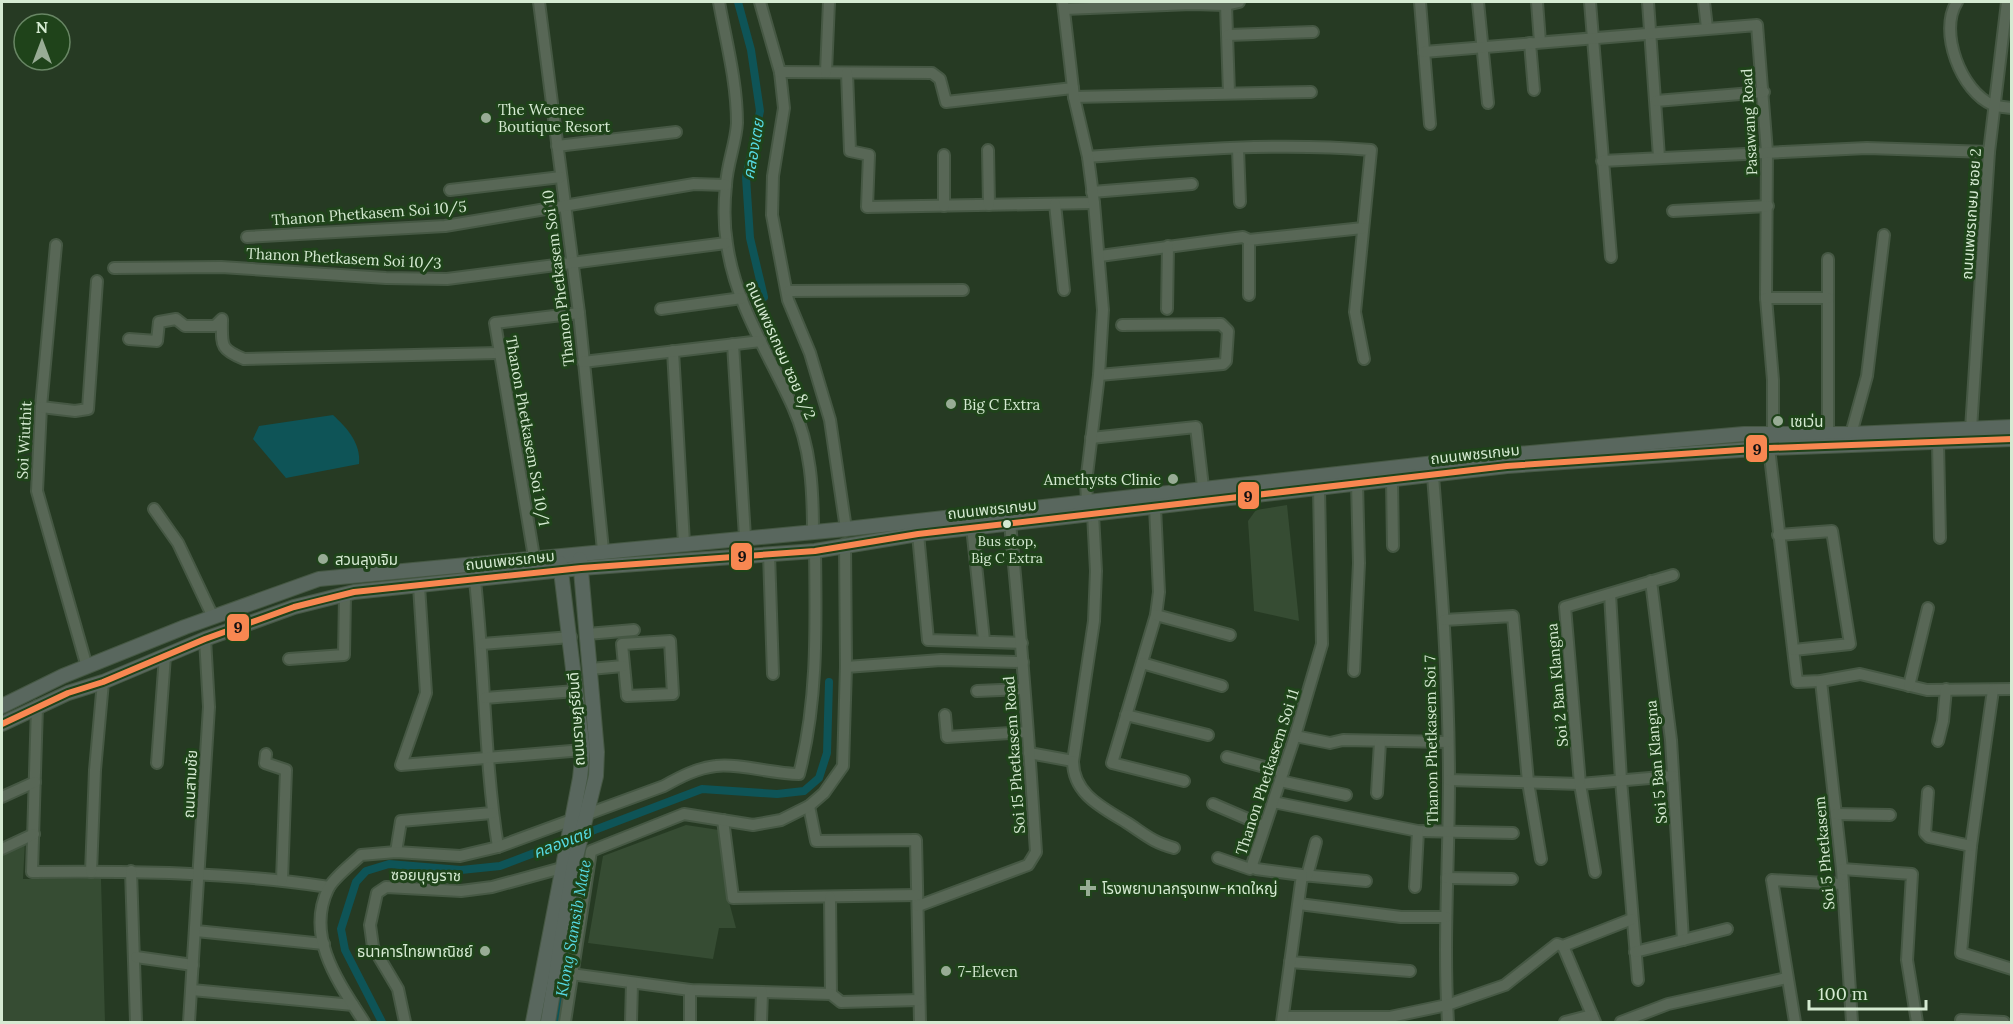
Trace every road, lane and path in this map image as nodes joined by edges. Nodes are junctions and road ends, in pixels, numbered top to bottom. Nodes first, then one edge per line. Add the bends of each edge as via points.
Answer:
1 (539, 2) edge
2 (718, 2) edge
3 (760, 2) edge
4 (829, 2) edge
5 (1239, 2) edge
6 (1420, 2) edge
7 (1478, 2) edge
8 (1537, 2) edge
9 (1590, 2) edge
10 (1648, 2) edge
11 (1704, 2) edge
12 (1957, 2) edge
13 (2007, 2) edge
14 (1159, 3) edge
15 (1192, 3) edge
16 (1105, 4) edge
17 (1064, 5) edge
18 (1226, 5) junction
19 (1707, 28) junction
20 (1312, 32) dead end
21 (1650, 33) junction
22 (1228, 35) junction
23 (1593, 37) junction
24 (1535, 43) junction
25 (1482, 46) junction
26 (1424, 52) junction
27 (780, 72) junction
28 (826, 72) junction
29 (847, 73) junction
30 (1534, 90) dead end
31 (1074, 92) junction
32 (1311, 92) dead end
33 (1764, 92) junction
34 (1229, 93) junction
35 (1656, 101) junction
36 (1488, 103) dead end
37 (1994, 105) junction
38 (2012, 108) edge
39 (1430, 124) dead end
40 (676, 132) dead end
41 (557, 146) junction
42 (1238, 149) junction
43 (988, 150) dead end
44 (1767, 152) junction
45 (1989, 152) junction
46 (944, 156) dead end
47 (1088, 157) junction
48 (1659, 157) junction
49 (1602, 161) junction
50 (561, 177) junction
51 (1192, 184) dead end
52 (726, 185) junction
53 (450, 190) dead end
54 (1092, 192) junction
55 (1240, 202) dead end
56 (1094, 203) junction
57 (565, 204) junction
58 (1054, 204) junction
59 (989, 205) junction
60 (944, 206) junction
61 (1768, 206) junction
62 (1673, 211) dead end
63 (1363, 228) junction
64 (1884, 235) dead end
65 (247, 237) dead end
66 (1250, 240) junction
67 (726, 243) junction
68 (56, 244) dead end
69 (1168, 246) junction
70 (1100, 256) junction
71 (1611, 257) dead end
72 (1828, 260) dead end
73 (572, 263) junction
74 (114, 268) dead end
75 (97, 281) dead end
76 (963, 290) dead end
77 (1064, 290) dead end
78 (789, 291) junction
79 (1250, 295) dead end
80 (742, 298) junction
81 (1766, 298) junction
82 (1828, 298) junction
83 (661, 309) dead end
84 (1167, 309) dead end
85 (579, 313) junction
86 (1122, 325) dead end
87 (129, 339) dead end
88 (761, 341) junction
89 (733, 344) junction
90 (673, 351) junction
91 (498, 353) junction
92 (1364, 359) dead end
93 (583, 362) junction
94 (1099, 375) junction
95 (41, 406) junction
96 (2012, 427) edge
97 (1971, 429) junction
98 (1828, 434) junction
99 (1851, 434) junction
100 (1091, 438) junction
101 (2012, 439) edge
102 (1771, 442) junction
103 (1938, 443) junction
104 (1507, 460) junction
105 (1433, 476) junction
106 (1392, 479) junction
107 (1358, 483) junction
108 (1203, 487) junction
109 (1319, 489) junction
110 (1087, 500) junction
111 (1155, 507) junction
112 (154, 509) dead end
113 (1093, 514) junction
114 (1010, 523) junction
115 (972, 527) junction
116 (846, 529) junction
117 (813, 532) junction
118 (918, 534) junction
119 (1779, 535) junction
120 (745, 537) junction
121 (1940, 538) dead end
122 (684, 543) junction
123 (845, 544) junction
124 (1393, 546) dead end
125 (603, 550) junction
126 (815, 551) junction
127 (578, 552) junction
128 (769, 554) junction
129 (559, 555) junction
130 (534, 557) junction
131 (581, 568) junction
132 (561, 572) junction
133 (1673, 575) dead end
134 (475, 580) junction
135 (1651, 581) junction
136 (419, 586) junction
137 (1610, 594) junction
138 (345, 595) junction
139 (1928, 608) dead end
140 (1156, 615) junction
141 (213, 617) junction
142 (1444, 620) junction
143 (199, 623) junction
144 (634, 630) dead end
145 (587, 634) junction
146 (1230, 635) dead end
147 (571, 637) junction
148 (205, 639) junction
149 (984, 640) junction
150 (1022, 643) junction
151 (482, 644) junction
152 (1794, 650) junction
153 (165, 656) junction
154 (289, 658) dead end
155 (1023, 662) junction
156 (1142, 663) junction
157 (623, 666) junction
158 (87, 667) junction
159 (846, 667) junction
160 (590, 669) junction
161 (1354, 671) dead end
162 (773, 674) dead end
163 (1821, 681) junction
164 (104, 682) junction
165 (1222, 686) dead end
166 (1909, 686) junction
167 (1023, 689) junction
168 (1946, 689) junction
169 (2012, 689) edge
170 (1994, 690) junction
171 (576, 691) junction
172 (977, 691) dead end
173 (485, 698) junction
174 (2, 706) edge
175 (37, 706) junction
176 (945, 715) dead end
177 (1126, 715) junction
178 (2, 724) edge
179 (1028, 732) junction
180 (1208, 735) dead end
181 (1295, 736) junction
182 (1938, 741) dead end
183 (1380, 742) junction
184 (1448, 742) junction
185 (583, 750) junction
186 (1029, 753) junction
187 (266, 754) dead end
188 (487, 757) junction
189 (1227, 757) dead end
190 (1073, 761) junction
191 (157, 763) dead end
192 (1673, 776) junction
193 (1281, 777) junction
194 (1449, 780) junction
195 (1621, 780) junction
196 (35, 782) junction
197 (1184, 782) dead end
198 (1528, 782) junction
199 (1580, 784) junction
200 (1928, 792) dead end
201 (1377, 793) dead end
202 (1346, 795) dead end
203 (2, 797) edge
204 (1272, 802) junction
205 (1214, 804) dead end
206 (809, 806) junction
207 (588, 812) junction
208 (492, 813) junction
209 (1836, 814) junction
210 (1890, 814) dead end
211 (573, 818) junction
212 (723, 820) junction
213 (1264, 825) junction
214 (1418, 831) junction
215 (1448, 833) junction
216 (1513, 833) dead end
217 (34, 834) junction
218 (1316, 842) dead end
219 (1971, 846) junction
220 (498, 847) junction
221 (1174, 848) dead end
222 (2, 849) edge
223 (396, 852) junction
224 (1218, 858) dead end
225 (1541, 860) dead end
226 (568, 866) junction
227 (1251, 869) junction
228 (1842, 869) junction
229 (131, 871) junction
230 (91, 872) junction
231 (1595, 872) dead end
232 (200, 874) junction
233 (1304, 876) junction
234 (1447, 878) junction
235 (1512, 879) dead end
236 (282, 880) junction
237 (1366, 881) dead end
238 (1842, 884) junction
239 (329, 887) junction
240 (1416, 887) dead end
241 (830, 897) junction
242 (917, 901) junction
243 (1299, 904) junction
244 (1446, 917) junction
245 (1632, 919) junction
246 (1727, 929) dead end
247 (196, 931) junction
248 (1683, 940) junction
249 (324, 944) junction
250 (1563, 946) junction
251 (1635, 952) junction
252 (136, 957) junction
253 (1290, 962) junction
254 (194, 965) junction
255 (2012, 969) edge
256 (1410, 971) dead end
257 (556, 972) junction
258 (573, 974) junction
259 (1787, 978) junction
260 (1638, 980) dead end
261 (632, 983) junction
262 (192, 990) junction
263 (690, 990) junction
264 (762, 993) junction
265 (831, 994) junction
266 (919, 1000) junction
267 (353, 1005) junction
268 (1447, 1005) junction
269 (1594, 1019) edge
270 (1282, 1020) edge
271 (1962, 1020) dead end
272 (136, 1023) edge
273 (189, 1023) edge
274 (364, 1023) edge
275 (405, 1023) edge
276 (533, 1023) edge
277 (548, 1023) edge
278 (565, 1023) edge
279 (631, 1023) edge
280 (690, 1023) edge
281 (761, 1023) edge
282 (920, 1023) edge
283 (1448, 1023) edge
284 (1565, 1023) edge
285 (1622, 1023) edge
286 (1795, 1023) edge
287 (1852, 1023) edge
288 (1917, 1023) edge
289 (2004, 1023) edge

1 - 41 street, Thanon Phetkasem Soi 10
2 - 52 street, ถนนเพชรเกษม ซอย 8/2 via 734,82 737,124
3 - 27 street
4 - 28 street
5 - 18 street
6 - 26 street
7 - 25 street
8 - 24 street
9 - 23 street
10 - 21 street
11 - 19 street
12 - 37 street via 1949,19 1952,47 1971,88
13 - 37 street, ถนนเพชรเกษม ซอย 2
14 - 15 street
14 - 16 street
15 - 18 street
16 - 17 street
17 - 31 street
18 - 22 street
19 - 21 street, Pasawang Road
19 - 33 street, Pasawang Road via 1757,25
20 - 22 street
21 - 23 street, Pasawang Road
21 - 35 street
22 - 34 street
23 - 24 street, Pasawang Road
23 - 49 street
24 - 25 street, Pasawang Road
24 - 30 street
25 - 26 street, Pasawang Road
25 - 36 street
26 - 39 street
27 - 28 street
27 - 78 street via 784,108 773,176 772,215
28 - 29 street
29 - 31 street via 932,73 940,79 946,102
29 - 60 street via 850,151 869,155 867,207
31 - 34 street
31 - 47 street
32 - 34 street
33 - 35 street
33 - 44 street, Pasawang Road
35 - 48 street
37 - 38 street
37 - 45 street, ถนนเพชรเกษม ซอย 2
40 - 41 street
41 - 50 street, Thanon Phetkasem Soi 10
42 - 47 street
42 - 55 street
42 - 63 street via 1337,146 1371,150
43 - 59 street
44 - 45 street via 1867,148
44 - 48 street
44 - 61 street, Pasawang Road
45 - 97 street, ถนนเพชรเกษม ซอย 2
46 - 60 street
47 - 54 street
48 - 49 street
49 - 71 street
50 - 53 street
50 - 57 street, Thanon Phetkasem Soi 10
51 - 54 street
52 - 57 street, Thanon Phetkasem Soi 10/5 via 694,184
52 - 67 street, ถนนเพชรเกษม ซอย 8/2
54 - 56 street
56 - 58 street
56 - 70 street
57 - 65 street, Thanon Phetkasem Soi 10/5 via 446,226
57 - 73 street, Thanon Phetkasem Soi 10
58 - 59 street
58 - 77 street
59 - 60 street
61 - 62 street
61 - 81 street, Pasawang Road
63 - 66 street
63 - 92 street via 1355,312
64 - 99 street via 1867,376
66 - 69 street via 1244,237
66 - 79 street
67 - 73 street, Thanon Phetkasem Soi 10/3
67 - 80 street, ถนนเพชรเกษม ซอย 8/2
68 - 95 street, Soi Wiuthit
69 - 70 street
69 - 84 street
70 - 94 street via 1104,310
72 - 82 street
73 - 74 street, Thanon Phetkasem Soi 10/3 via 447,279 221,267
73 - 85 street, Thanon Phetkasem Soi 10
75 - 95 street via 88,409
76 - 78 street
78 - 116 street via 788,300 810,352 830,420
80 - 83 street
80 - 88 street, ถนนเพชรเกษม ซอย 8/2
81 - 82 street
81 - 102 street, Pasawang Road via 1773,380
82 - 98 street
85 - 91 street, Thanon Phetkasem Soi 10/1 via 495,323
85 - 93 street, Thanon Phetkasem Soi 10
86 - 94 street via 1221,324 1228,331 1226,361
87 - 91 street via 158,341 159,322 176,319 185,326 215,326 222,319 222,346 244,359
88 - 89 street
88 - 117 street, ถนนเพชรเกษม ซอย 8/2 via 794,408 808,454
89 - 90 street
89 - 120 street
90 - 93 street
90 - 122 street
91 - 130 street, Thanon Phetkasem Soi 10/1
93 - 125 street, Thanon Phetkasem Soi 10
94 - 100 street
95 - 158 street, Soi Wiuthit via 37,492
96 - 97 main road, ถนนเพชรเกษม
97 - 99 main road, ถนนเพชรเกษม
98 - 99 main road, ถนนเพชรเกษม
98 - 102 main road, ถนนเพชรเกษม
100 - 108 street via 1196,427
100 - 110 street
101 - 103 main road, ถนนเพชรเกษม
102 - 103 main road, ถนนเพชรเกษม
102 - 104 main road, ถนนเพชรเกษม
102 - 119 street, Pasawang Road
103 - 121 street
104 - 105 main road, ถนนเพชรเกษม
104 - 108 main road, ถนนเพชรเกษม
105 - 106 main road, ถนนเพชรเกษม
105 - 142 street, Thanon Phetkasem Soi 7
106 - 107 main road, ถนนเพชรเกษม
106 - 124 street
107 - 109 main road, ถนนเพชรเกษม
107 - 161 street
108 - 110 main road, ถนนเพชรเกษม
109 - 111 main road, ถนนเพชรเกษม
109 - 181 street, Thanon Phetkasem Soi 11 via 1322,644
110 - 113 street
110 - 116 main road, ถนนเพชรเกษม
111 - 113 main road, ถนนเพชรเกษม
111 - 140 street via 1159,592
112 - 141 street via 178,543
113 - 114 main road, ถนนเพชรเกษม
113 - 190 street via 1094,621
114 - 115 main road, ถนนเพชรเกษม
114 - 150 street, Soi 15 Phetkasem Road
115 - 118 main road, ถนนเพชรเกษม
115 - 149 street
116 - 117 main road, ถนนเพชรเกษม
117 - 120 main road, ถนนเพชรเกษม
118 - 123 main road, ถนนเพชรเกษม
118 - 149 street via 928,639
119 - 152 street, Pasawang Road
119 - 152 street via 1832,531 1851,644
120 - 122 main road, ถนนเพชรเกษม
122 - 125 main road, ถนนเพชรเกษม
123 - 126 main road, ถนนเพชรเกษม
123 - 159 street
125 - 127 main road, ถนนเพชรเกษม
126 - 128 main road, ถนนเพชรเกษม
126 - 207 street via 813,700 799,774 717,765
127 - 129 main road, ถนนเพชรเกษม
127 - 131 main road, ถนนราษฎร์ยินดี
128 - 131 main road, ถนนเพชรเกษม
128 - 162 street
129 - 130 main road, ถนนเพชรเกษม
129 - 132 main road, ถนนราษฎร์ยินดี
130 - 141 main road, ถนนเพชรเกษม via 319,579
131 - 132 main road, ถนนเพชรเกษม
131 - 145 main road, ถนนราษฎร์ยินดี
132 - 134 main road, ถนนเพชรเกษม
132 - 147 main road, ถนนราษฎร์ยินดี
133 - 135 street, Soi 2 Ban Klangna
134 - 136 main road, ถนนเพชรเกษม
134 - 151 street
135 - 137 street, Soi 2 Ban Klangna
135 - 192 street, Soi 5 Ban Klangna
136 - 138 main road, ถนนเพชรเกษม
136 - 188 street via 426,693 401,765
137 - 195 street
137 - 199 street, Soi 2 Ban Klangna via 1565,607
138 - 148 main road, ถนนเพชรเกษม via 294,607
138 - 154 street via 344,655
139 - 166 street
140 - 146 street
140 - 156 street
141 - 143 main road, ถนนเพชรเกษม
142 - 184 street, Thanon Phetkasem Soi 7
142 - 198 street via 1513,616
143 - 148 main road
143 - 158 main road, ถนนเพชรเกษม
144 - 145 street
145 - 160 main road, ถนนราษฎร์ยินดี
147 - 151 street
147 - 171 main road, ถนนราษฎร์ยินดี
148 - 153 main road, ถนนเพชรเกษม
148 - 232 street, ถนนสามชัย via 209,706
149 - 150 street
150 - 155 street, Soi 15 Phetkasem Road
151 - 173 street
152 - 163 street, Pasawang Road via 1797,682
153 - 164 main road, ถนนเพชรเกษม
153 - 191 street
155 - 159 street via 941,660
155 - 167 street, Soi 15 Phetkasem Road
156 - 165 street
156 - 177 street
157 - 157 street via 622,644 670,641 673,694 627,696
157 - 160 street
158 - 174 main road, ถนนเพชรเกษม
159 - 206 street via 843,766 824,793
160 - 207 main road, ถนนราษฎร์ยินดี via 597,752
163 - 166 street via 1860,674
163 - 209 street, Soi 5 Phetkasem
164 - 175 main road, ถนนเพชรเกษม
164 - 230 street
166 - 168 street
167 - 172 street
167 - 179 street, Soi 15 Phetkasem Road
168 - 170 street
168 - 182 street via 1944,722
169 - 170 street
170 - 219 street
171 - 173 street
171 - 185 main road, ถนนราษฎร์ยินดี
173 - 188 street
175 - 178 main road, ถนนเพชรเกษม
175 - 196 street
176 - 179 street via 947,737
177 - 180 street
177 - 197 street via 1112,763
179 - 186 street, Soi 15 Phetkasem Road
181 - 183 street via 1330,743
181 - 193 street, Thanon Phetkasem Soi 11
183 - 184 street
183 - 201 street
184 - 194 street, Thanon Phetkasem Soi 7
185 - 188 street
185 - 211 main road, ถนนราษฎร์ยินดี
186 - 190 street
186 - 242 street, Soi 15 Phetkasem Road via 1036,852 1028,866
187 - 236 street via 265,763 286,770
188 - 208 street
189 - 193 street
190 - 221 street via 1088,799 1155,843
192 - 195 street
192 - 248 street, Soi 5 Ban Klangna
193 - 202 street
193 - 204 street, Thanon Phetkasem Soi 11
194 - 198 street
194 - 215 street, Thanon Phetkasem Soi 7
195 - 199 street
195 - 245 street
196 - 203 street
196 - 217 street
198 - 199 street
198 - 225 street
199 - 231 street, Soi 2 Ban Klangna
200 - 219 street via 1925,833
204 - 213 street, Thanon Phetkasem Soi 11
204 - 214 street
205 - 213 street
206 - 212 street via 780,820 753,825
206 - 242 street via 816,841 916,840
207 - 211 street
207 - 226 main road, ถนนราษฎร์ยินดี
208 - 220 street
208 - 223 street via 401,821
209 - 210 street
209 - 228 street, Soi 5 Phetkasem
211 - 220 street
211 - 226 main road, ถนนราษฎร์ยินดี
212 - 241 street, Soi 15 Phetkasem Road via 733,898
212 - 258 street via 684,814 591,851
213 - 227 street, Thanon Phetkasem Soi 11
214 - 215 street
214 - 240 street
215 - 216 street
215 - 234 street, Thanon Phetkasem Soi 7
217 - 222 street
217 - 230 street via 32,872
218 - 233 street
219 - 255 street via 1961,953
220 - 223 street via 460,856
223 - 239 street via 361,855
224 - 227 street
226 - 257 main road, ถนนราษฎร์ยินดี
226 - 275 street, ซอยบุญราช via 461,891 386,888 376,893 370,925 373,948 398,989
226 - 276 main road, ถนนราษฎร์ยินดี
227 - 233 street, Thanon Phetkasem Soi 11
228 - 238 street, Soi 5 Phetkasem
228 - 288 street via 1912,874 1907,960
229 - 230 street
229 - 232 street
229 - 252 street
232 - 236 street
232 - 247 street, ถนนสามชัย
233 - 237 street, Thanon Phetkasem Soi 11
233 - 243 street
234 - 235 street
234 - 244 street, Thanon Phetkasem Soi 7
236 - 239 street
238 - 259 street via 1772,880
238 - 287 street, Soi 5 Phetkasem
239 - 249 street via 320,917
241 - 242 street, Soi 15 Phetkasem Road
241 - 265 street
242 - 266 street
243 - 244 street via 1401,917
243 - 253 street
244 - 268 street, Thanon Phetkasem Soi 7
245 - 250 street
245 - 251 street
246 - 248 street
247 - 249 street
247 - 254 street, ถนนสามชัย
248 - 251 street
249 - 267 street via 326,958
250 - 268 street via 1557,944 1505,985
250 - 269 street
251 - 260 street
252 - 254 street
252 - 272 street
253 - 256 street
253 - 270 street
254 - 262 street, ถนนสามชัย
257 - 258 street
257 - 277 main road, ถนนราษฎร์ยินดี
258 - 261 street
258 - 278 street
259 - 285 street via 1668,1004
259 - 286 street
261 - 263 street
261 - 279 street
262 - 267 street
262 - 273 street, ถนนสามชัย
263 - 264 street
263 - 280 street
264 - 265 street
264 - 281 street
265 - 266 street via 841,1002
266 - 282 street
267 - 274 street
268 - 270 street via 1390,1017
268 - 283 street, Thanon Phetkasem Soi 7
269 - 284 street
271 - 289 street

